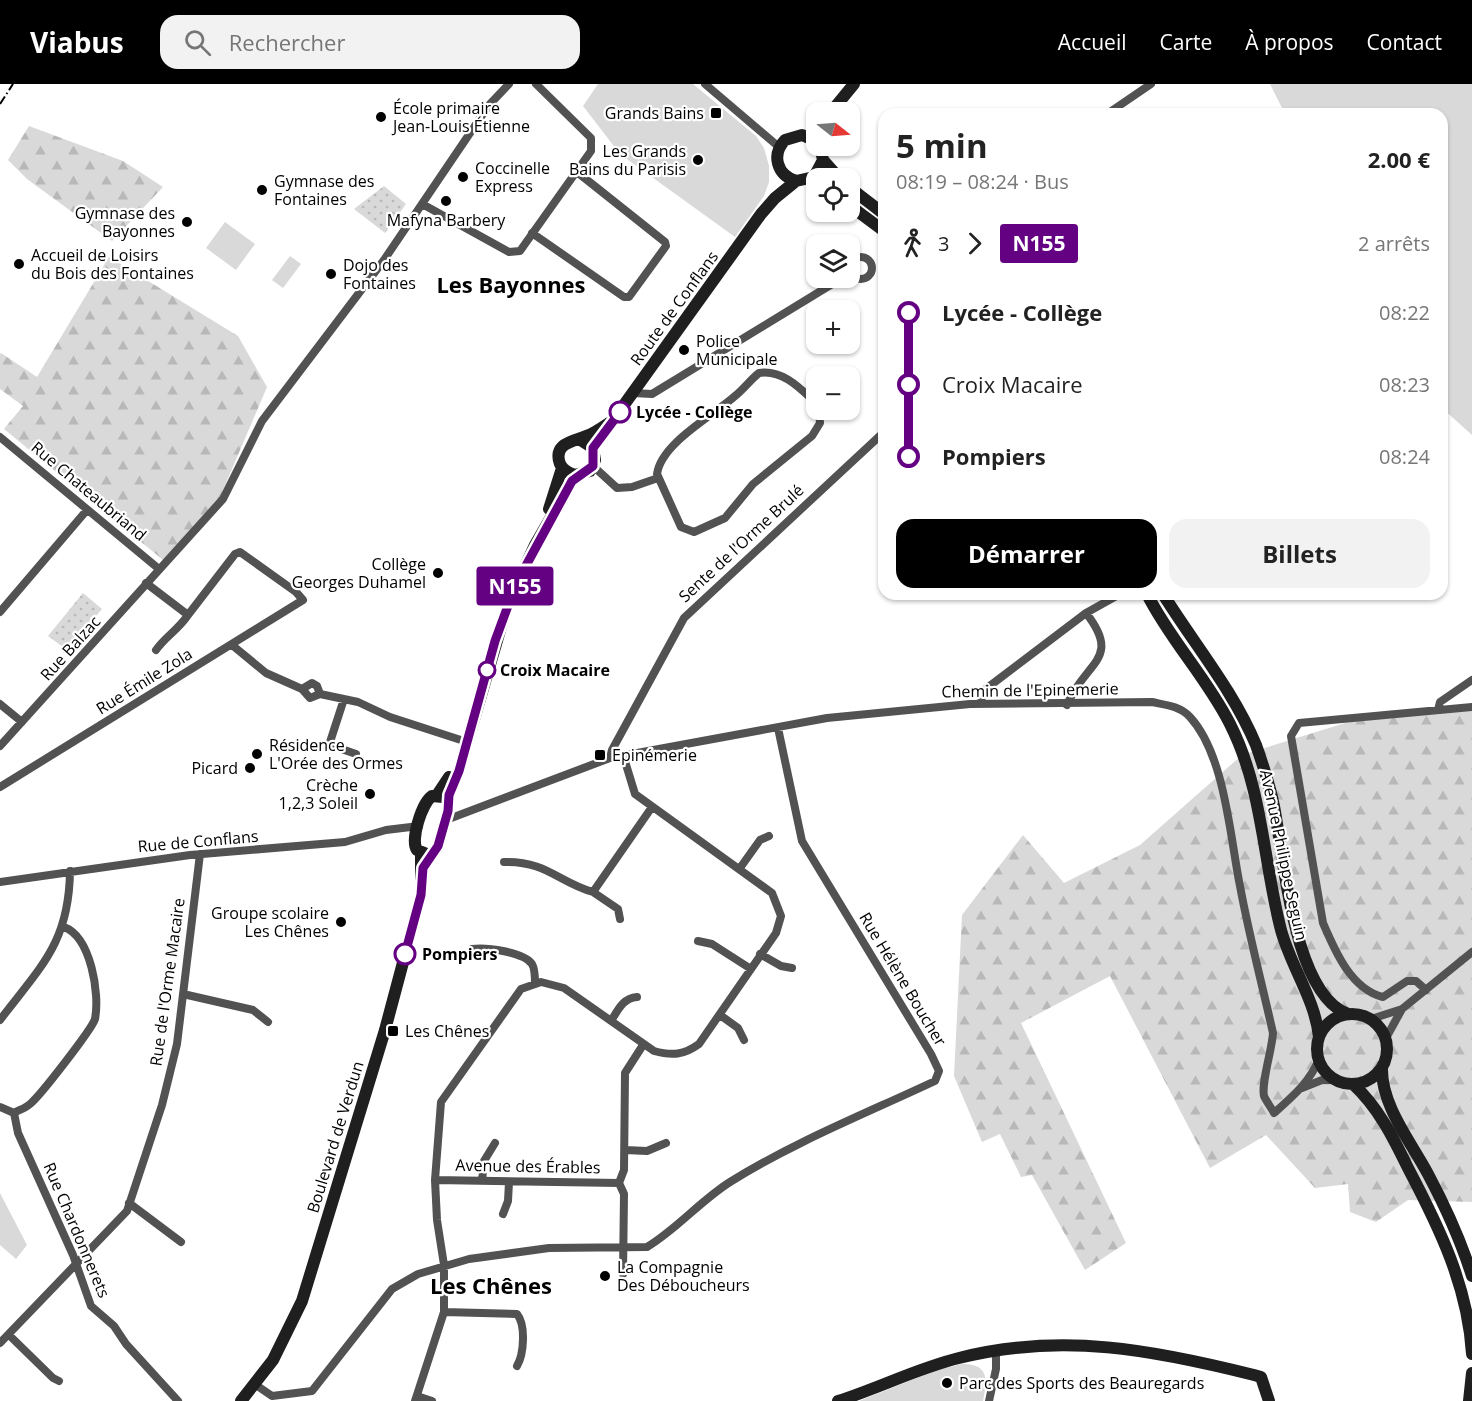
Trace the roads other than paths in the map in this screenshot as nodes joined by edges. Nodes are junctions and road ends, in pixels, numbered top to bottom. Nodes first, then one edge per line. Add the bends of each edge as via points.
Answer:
1 (509, 84) edge
2 (536, 84) edge
3 (705, 84) edge
4 (854, 84) edge
5 (1151, 84) edge
6 (839, 102) edge
7 (1116, 108) edge
8 (806, 133) edge
9 (802, 135) junction
10 (806, 137) edge
11 (782, 144) junction
12 (823, 156) edge
13 (824, 160) junction
14 (778, 167) junction
15 (821, 168) edge
16 (831, 168) edge
17 (577, 172) junction
18 (806, 181) edge
19 (806, 182) edge
20 (860, 195) edge
21 (424, 205) junction
22 (878, 209) edge
23 (860, 213) edge
24 (761, 214) junction
25 (878, 227) edge
26 (532, 233) junction
27 (826, 288) edge
28 (633, 393) junction
29 (806, 395) edge
30 (613, 420) junction
31 (820, 420) edge
32 (0, 437) edge
33 (878, 438) edge
34 (579, 439) junction
35 (593, 448) junction
36 (593, 466) junction
37 (562, 468) junction
38 (580, 475) junction
39 (658, 478) junction
40 (87, 510) junction
41 (159, 569) junction
42 (146, 583) junction
43 (1109, 600) edge
44 (1150, 600) edge
45 (1167, 600) edge
46 (0, 612) edge
47 (1086, 613) junction
48 (188, 615) junction
49 (232, 645) junction
50 (156, 650) dead end
51 (1472, 680) edge
52 (344, 699) junction
53 (0, 704) edge
54 (982, 704) junction
55 (1067, 705) junction
56 (1472, 706) edge
57 (1438, 710) junction
58 (22, 722) junction
59 (778, 728) junction
60 (463, 741) junction
61 (0, 746) edge
62 (356, 754) dead end
63 (610, 758) junction
64 (624, 758) junction
65 (0, 787) edge
66 (445, 797) junction
67 (652, 807) junction
68 (469, 809) junction
69 (446, 820) junction
70 (418, 826) junction
71 (397, 829) junction
72 (769, 836) dead end
73 (414, 842) junction
74 (426, 853) junction
75 (200, 855) junction
76 (504, 862) dead end
77 (740, 868) junction
78 (70, 870) junction
79 (0, 882) edge
80 (593, 892) junction
81 (620, 919) dead end
82 (64, 927) junction
83 (698, 941) dead end
84 (472, 949) dead end
85 (1472, 952) edge
86 (760, 954) junction
87 (792, 968) dead end
88 (751, 969) junction
89 (535, 983) junction
90 (1426, 990) junction
91 (183, 994) junction
92 (637, 997) dead end
93 (1402, 1009) junction
94 (1348, 1014) junction
95 (720, 1015) junction
96 (1371, 1019) junction
97 (0, 1020) edge
98 (611, 1021) junction
99 (268, 1022) dead end
100 (1319, 1037) junction
101 (1386, 1038) junction
102 (744, 1040) dead end
103 (643, 1044) junction
104 (1319, 1059) junction
105 (1382, 1068) junction
106 (1336, 1080) junction
107 (1353, 1084) junction
108 (1299, 1090) junction
109 (0, 1107) edge
110 (14, 1113) junction
111 (495, 1143) dead end
112 (666, 1143) dead end
113 (625, 1150) junction
114 (435, 1180) junction
115 (482, 1181) junction
116 (509, 1182) junction
117 (619, 1183) junction
118 (129, 1203) junction
119 (503, 1214) dead end
120 (181, 1242) dead end
121 (623, 1247) junction
122 (75, 1264) junction
123 (444, 1265) junction
124 (622, 1274) dead end
125 (1472, 1276) edge
126 (444, 1312) junction
127 (9, 1335) junction
128 (0, 1343) edge
129 (996, 1351) junction
130 (1472, 1354) edge
131 (516, 1366) dead end
132 (1472, 1373) edge
133 (59, 1381) dead end
134 (256, 1385) junction
135 (416, 1398) edge
136 (178, 1401) edge
137 (242, 1401) edge
138 (432, 1401) edge
139 (838, 1401) edge
140 (989, 1401) edge
141 (1269, 1401) edge
142 (1469, 1401) edge

1 - 21 street, Rue Balzac via 489,105
2 - 17 street via 591,138 591,151
3 - 11 street
4 - 6 main road
5 - 7 street
8 - 9 main road
9 - 10 main road
9 - 11 main road
11 - 14 main road, Route de Conflans
12 - 13 main road
13 - 15 main road, Route de Conflans
13 - 16 main road
14 - 18 main road via 789,179
14 - 24 main road, Route de Conflans via 777,182
17 - 26 street
17 - 26 street via 665,242 666,246 629,297
19 - 24 main road, Route de Conflans via 775,198
20 - 22 main road
21 - 26 street via 509,252 520,251
21 - 41 street, Rue Balzac via 262,422 223,499
23 - 25 main road
24 - 28 main road, Route de Conflans
27 - 28 street via 652,394
28 - 30 main road, Route de Conflans
29 - 39 street via 782,375 759,373 676,444 658,468
30 - 34 main road
30 - 35 main road, Route de Conflans
31 - 39 street via 812,436 753,484 725,518 700,531 689,532 681,527
32 - 40 street, Rue Chateaubriand
33 - 63 street, Sente de l'Orme Brulé via 684,618
34 - 35 main road
34 - 37 main road via 563,446 559,458
35 - 36 main road
36 - 38 main road
36 - 39 street via 617,488
37 - 38 main road
37 - 60 main road via 550,506 503,600
38 - 60 main road via 572,481 516,584
40 - 41 street, Rue Chateaubriand
40 - 46 street
41 - 42 street, Rue Balzac
42 - 48 street
42 - 58 street, Rue Balzac
43 - 47 street
44 - 100 main road, Avenue Philippe Seguin via 1220,705 1246,761 1260,812 1281,932 1314,1012
45 - 94 main road, Avenue Philippe Seguin via 1251,733 1272,798 1299,940 1321,990 1336,1008
47 - 54 street via 987,688 981,696
47 - 55 street via 1102,634 1101,651
48 - 49 street, Rue Émile Zola via 240,552 303,600
48 - 50 street via 178,631 165,638
49 - 52 street via 266,674 302,689 314,684 320,693
49 - 65 street, Rue Émile Zola
51 - 57 street via 1440,702
52 - 60 street
52 - 62 street via 330,742
53 - 58 street
54 - 55 street, Chemin de l'Epinemerie
54 - 59 street, Chemin de l'Epinemerie via 827,718
55 - 108 street, Chemin de l'Epinemerie via 1152,702 1170,705 1190,717 1210,751 1229,813 1240,885 1273,1033 1264,1096 1274,1113
56 - 57 street
57 - 90 street via 1299,723 1291,736 1323,923 1332,944 1355,981 1369,994 1383,997 1407,981 1416,981
58 - 61 street, Rue Balzac
59 - 64 street, Chemin de l'Epinemerie
59 - 121 street, Rue Hélène Boucher via 802,841 931,1054 938,1078 732,1181 702,1200 647,1247
60 - 66 main road
63 - 64 street, Chemin de l'Epinemerie
63 - 68 street, Chemin de l'Epinemerie
64 - 67 street via 635,794
66 - 68 street, Chemin de l'Epinemerie via 454,810
66 - 69 main road, Boulevard de Verdun
66 - 70 main road via 426,802
67 - 77 street
67 - 80 street
68 - 69 street, Chemin de l'Epinemerie
69 - 74 main road, Boulevard de Verdun via 437,847
70 - 71 street, Rue de Conflans
70 - 73 main road
71 - 73 street
71 - 75 street, Rue de Conflans via 345,842
72 - 77 street via 760,840
73 - 74 main road via 416,849
74 - 134 main road, Boulevard de Verdun via 421,895 385,1030 302,1301 287,1335
75 - 78 street, Rue de Conflans
75 - 91 street, Rue de l'Orme Macaire
76 - 80 street via 522,862 553,871
77 - 86 street via 772,892 780,908 776,933
78 - 79 street, Rue de Conflans
78 - 82 street
80 - 81 street via 618,909
82 - 97 street via 44,963
82 - 110 street via 72,931 91,960 95,1019 38,1096
83 - 88 street via 712,944
84 - 89 street via 495,949 529,961 534,967
85 - 90 street
86 - 87 street
86 - 88 street
88 - 95 street
89 - 98 street via 564,988
89 - 114 street via 521,989 441,1102
90 - 93 street
91 - 99 street via 253,1010
91 - 118 street, Rue de l'Orme Macaire via 177,1044 162,1105
92 - 98 street via 623,1003
93 - 96 street
93 - 101 street
94 - 96 main road
94 - 100 main road via 1330,1021
95 - 102 street via 738,1028
95 - 103 street via 699,1044 682,1054 667,1055
96 - 101 main road
98 - 103 street
100 - 104 main road
101 - 105 main road via 1387,1054
103 - 113 street, Avenue des Érables via 625,1073
104 - 106 main road
104 - 108 street
105 - 107 main road via 1366,1081
105 - 125 main road via 1390,1103 1436,1188
106 - 107 main road
106 - 108 street via 1322,1080
107 - 130 main road via 1384,1122 1437,1224 1462,1294
109 - 110 street
110 - 122 street, Rue Chardonnerets via 18,1133
111 - 115 street via 484,1161
112 - 113 street via 647,1151
113 - 117 street, Avenue des Érables
114 - 115 street, Avenue des Érables
114 - 123 street
115 - 116 street, Avenue des Érables
116 - 117 street, Avenue des Érables
116 - 119 street
117 - 121 street via 624,1194
118 - 120 street
118 - 122 street, Rue de l'Orme Macaire via 127,1211
121 - 123 street via 549,1248
121 - 124 street
122 - 127 street, Rue de l'Orme Macaire
122 - 136 street, Rue Chardonnerets via 91,1306 114,1326
123 - 126 street
123 - 134 street via 392,1289 312,1391 272,1396
126 - 131 street via 517,1314 522,1322 521,1354
126 - 135 street
127 - 128 street, Rue de l'Orme Macaire
127 - 133 street
129 - 139 main road via 934,1365
129 - 140 street
129 - 141 main road via 1067,1344 1137,1348 1261,1377
132 - 142 main road
134 - 137 main road, Boulevard de Verdun
135 - 138 street

